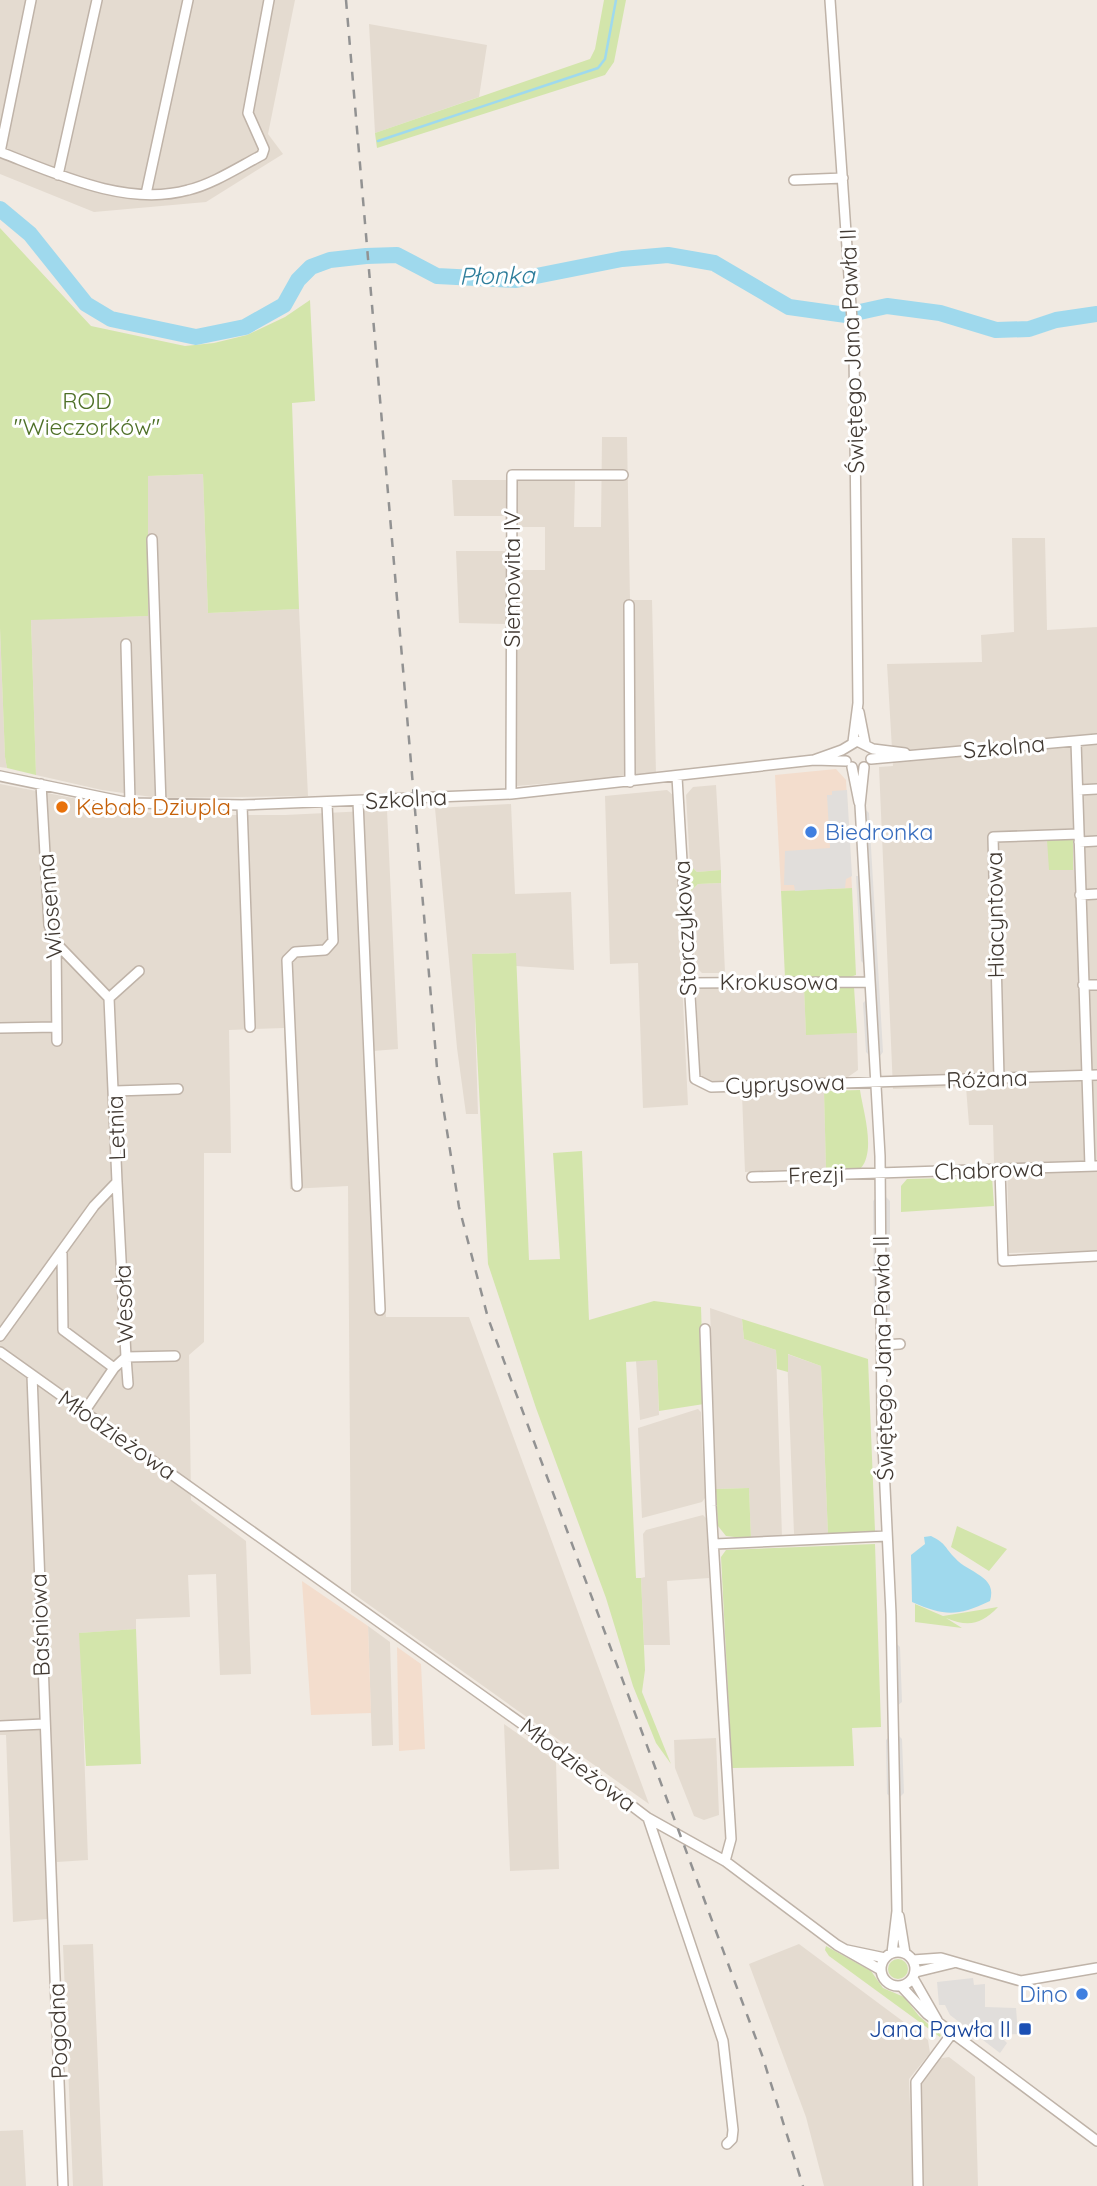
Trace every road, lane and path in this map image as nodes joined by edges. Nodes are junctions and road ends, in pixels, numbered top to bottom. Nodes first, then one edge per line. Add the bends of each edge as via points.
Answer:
1 (31, 0) edge
2 (97, 0) edge
3 (188, 0) edge
4 (269, 0) edge
5 (830, 0) edge
6 (0, 152) edge
7 (58, 175) junction
8 (843, 178) junction
9 (794, 180) dead end
10 (146, 194) junction
11 (623, 475) dead end
12 (152, 539) dead end
13 (629, 605) dead end
14 (126, 644) dead end
15 (858, 703) junction
16 (1097, 739) edge
17 (1076, 741) junction
18 (849, 745) junction
19 (867, 745) junction
20 (910, 754) junction
21 (814, 760) junction
22 (868, 763) junction
23 (849, 764) junction
24 (0, 776) edge
25 (677, 777) junction
26 (630, 782) junction
27 (41, 784) junction
28 (1097, 789) edge
29 (1078, 790) junction
30 (511, 793) junction
31 (358, 802) junction
32 (130, 803) junction
33 (327, 803) junction
34 (161, 805) junction
35 (242, 805) junction
36 (860, 805) junction
37 (1079, 838) junction
38 (1097, 841) edge
39 (1097, 894) edge
40 (1080, 895) junction
41 (56, 943) junction
42 (139, 971) dead end
43 (870, 982) junction
44 (688, 983) junction
45 (1083, 985) junction
46 (1097, 985) edge
47 (109, 999) junction
48 (56, 1027) junction
49 (250, 1027) dead end
50 (0, 1028) edge
51 (57, 1041) dead end
52 (1097, 1075) edge
53 (1086, 1076) junction
54 (999, 1078) junction
55 (695, 1079) joint
56 (876, 1082) junction
57 (178, 1089) dead end
58 (115, 1091) junction
59 (1093, 1166) edge
60 (1000, 1170) junction
61 (880, 1173) junction
62 (752, 1177) dead end
63 (117, 1182) junction
64 (297, 1186) dead end
65 (62, 1253) junction
66 (1097, 1256) edge
67 (380, 1310) dead end
68 (705, 1329) dead end
69 (0, 1336) edge
70 (901, 1344) dead end
71 (882, 1345) junction
72 (0, 1352) edge
73 (175, 1356) dead end
74 (126, 1357) junction
75 (114, 1368) junction
76 (32, 1375) junction
77 (128, 1384) dead end
78 (84, 1412) junction
79 (887, 1536) junction
80 (715, 1544) junction
81 (44, 1724) junction
82 (0, 1726) edge
83 (648, 1818) junction
84 (725, 1861) junction
85 (51, 1875) joint
86 (897, 1911) junction
87 (845, 1950) junction
88 (905, 1953) junction
89 (888, 1955) junction
90 (914, 1960) junction
91 (958, 1962) junction
92 (1097, 1968) edge
93 (881, 1970) junction
94 (914, 1975) junction
95 (901, 1986) junction
96 (938, 2021) junction
97 (953, 2032) junction
98 (1097, 2141) edge
99 (727, 2144) dead end
100 (63, 2186) edge
101 (918, 2186) edge

1 - 6 street
2 - 7 street
3 - 10 street
4 - 10 street via 248,113 264,149 262,155 188,190
5 - 8 street, Świętego Jana Pawła II
6 - 7 street
7 - 10 street
8 - 9 street
8 - 15 street, Świętego Jana Pawła II via 854,349
11 - 30 street, Siemowita IV via 512,475
12 - 34 street
13 - 26 street
14 - 32 street
15 - 18 street, Świętego Jana Pawła II
15 - 19 street, Świętego Jana Pawła II
16 - 17 street, Szkolna
17 - 20 street, Szkolna
17 - 29 street
18 - 19 street, Szkolna
18 - 21 street, Szkolna
18 - 23 street, Świętego Jana Pawła II
19 - 20 street, Szkolna
19 - 22 street, Świętego Jana Pawła II
20 - 22 street, Szkolna
21 - 23 street, Szkolna
21 - 25 street, Szkolna
22 - 23 street, Szkolna
22 - 36 street, Świętego Jana Pawła II
23 - 36 street, Świętego Jana Pawła II
24 - 27 street, Szkolna
25 - 26 street, Szkolna
25 - 44 street, Storczykowa
26 - 30 street, Szkolna
27 - 32 street, Szkolna
27 - 41 street, Wiosenna via 49,925
28 - 29 street
29 - 37 street
30 - 31 street, Szkolna
31 - 33 street, Szkolna
31 - 67 street
32 - 34 street, Szkolna
33 - 35 street, Szkolna
33 - 64 street via 332,942 325,950 295,951 287,960
34 - 35 street, Szkolna
35 - 49 street
36 - 43 street, Świętego Jana Pawła II
37 - 38 street
37 - 40 street
37 - 54 street, Hiacyntowa via 993,836
39 - 40 street
40 - 45 street
41 - 47 street
41 - 48 street, Wiosenna
42 - 47 street
43 - 44 street, Krokusowa
43 - 56 street, Świętego Jana Pawła II
44 - 55 street, Storczykowa
45 - 46 street
45 - 53 street
47 - 58 street, Letnia
48 - 50 street
48 - 51 street, Wiosenna
52 - 53 street, Różana
53 - 54 street, Różana
53 - 59 street
54 - 56 street, Różana
55 - 56 street, Cyprysowa via 711,1087
56 - 61 street, Świętego Jana Pawła II
57 - 58 street
58 - 63 street, Letnia
59 - 60 street, Chabrowa
60 - 61 street, Chabrowa
60 - 66 street via 1003,1261
61 - 62 street, Frezji
61 - 71 street, Świętego Jana Pawła II
63 - 65 street, Letnia
63 - 74 street, Wesoła
65 - 69 street, Letnia
65 - 75 street via 63,1330
68 - 80 street
70 - 71 street
71 - 79 street, Świętego Jana Pawła II
72 - 76 street, Młodzieżowa
73 - 74 street
74 - 75 street, Wesoła
74 - 77 street
75 - 78 street, Wesoła
76 - 78 street, Młodzieżowa
76 - 81 street, Baśniowa
78 - 83 street, Młodzieżowa via 554,1746
79 - 80 street
79 - 86 street, Świętego Jana Pawła II
80 - 84 street via 731,1839
81 - 82 street
81 - 85 street, Baśniowa
83 - 84 street, Młodzieżowa
83 - 99 street via 723,2041 733,2130
84 - 87 street, Młodzieżowa
85 - 100 street, Pogodna
86 - 88 street, Świętego Jana Pawła II
86 - 89 street, Świętego Jana Pawła II
87 - 89 street
87 - 93 street, Młodzieżowa
88 - 89 street
88 - 90 street
89 - 93 street
90 - 91 street
90 - 94 street
91 - 92 street via 1021,1981
91 - 94 street
93 - 95 street via 888,1983
94 - 95 street
94 - 96 street
95 - 96 street
96 - 97 street
97 - 98 street
97 - 101 street via 916,2082

